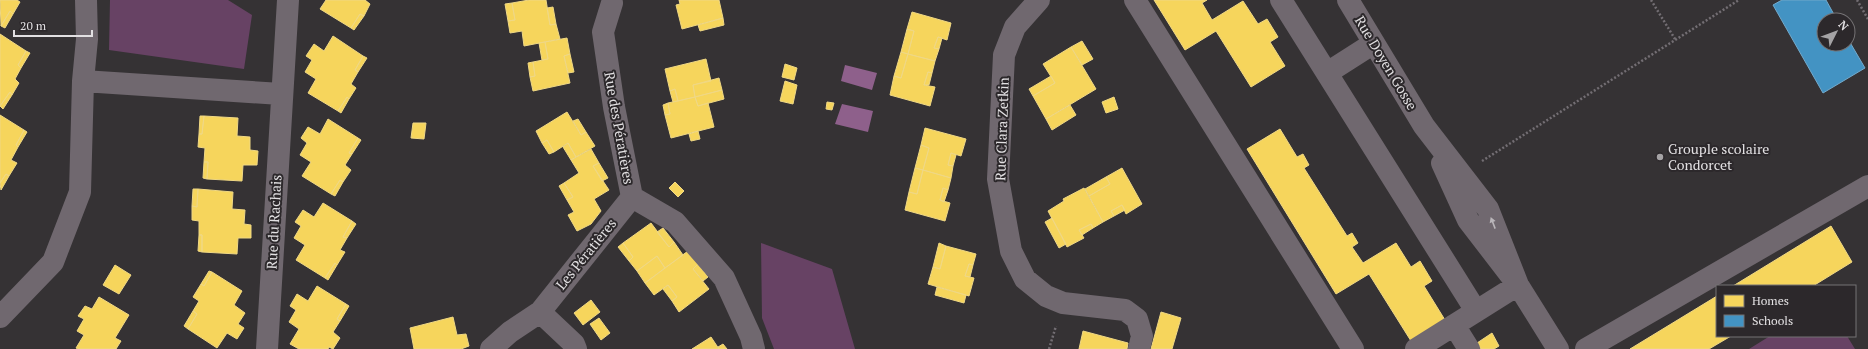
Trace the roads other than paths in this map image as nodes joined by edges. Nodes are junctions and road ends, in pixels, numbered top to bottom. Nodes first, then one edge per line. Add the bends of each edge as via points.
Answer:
1 (86, 0) edge
2 (288, 0) edge
3 (1039, 0) edge
4 (1135, 0) edge
5 (1281, 0) edge
6 (1348, 0) edge
7 (612, 3) dead end
8 (1374, 43) junction
9 (1327, 73) junction
10 (83, 81) junction
11 (281, 94) junction
12 (1868, 186) edge
13 (632, 197) junction
14 (1518, 285) junction
15 (540, 312) junction
16 (1476, 312) junction
17 (0, 316) edge
18 (1454, 325) junction
19 (266, 349) edge
20 (491, 349) edge
21 (576, 349) edge
22 (754, 349) edge
23 (1139, 349) edge
24 (1353, 349) edge
25 (1416, 349) edge
26 (1469, 349) edge
27 (1558, 349) edge
28 (1586, 349) edge

1 - 10 street via 87,39
2 - 11 street, Rue du Rachais
3 - 23 street, Rue Clara Zetkin via 1014,27 1004,55 998,178 1011,251 1025,278 1046,296 1063,303 1126,310 1137,319 1142,336
4 - 24 street
5 - 9 street
6 - 8 street, Rue Doyen Gosse
7 - 13 street, Rue des Pératières via 603,32 614,107
8 - 9 street
8 - 14 street, Rue Doyen Gosse via 1424,126 1488,209
9 - 16 street
10 - 11 street
10 - 17 street via 80,192 53,262
11 - 19 street, Rue du Rachais
12 - 28 street
13 - 15 street, Les Pératières
13 - 22 street, Rue des Pératières via 675,222 724,278
14 - 16 street
14 - 27 street, Rue Doyen Gosse
15 - 20 street, Les Pératières via 510,332
15 - 21 street via 574,344
16 - 18 street
18 - 25 street
18 - 26 street

